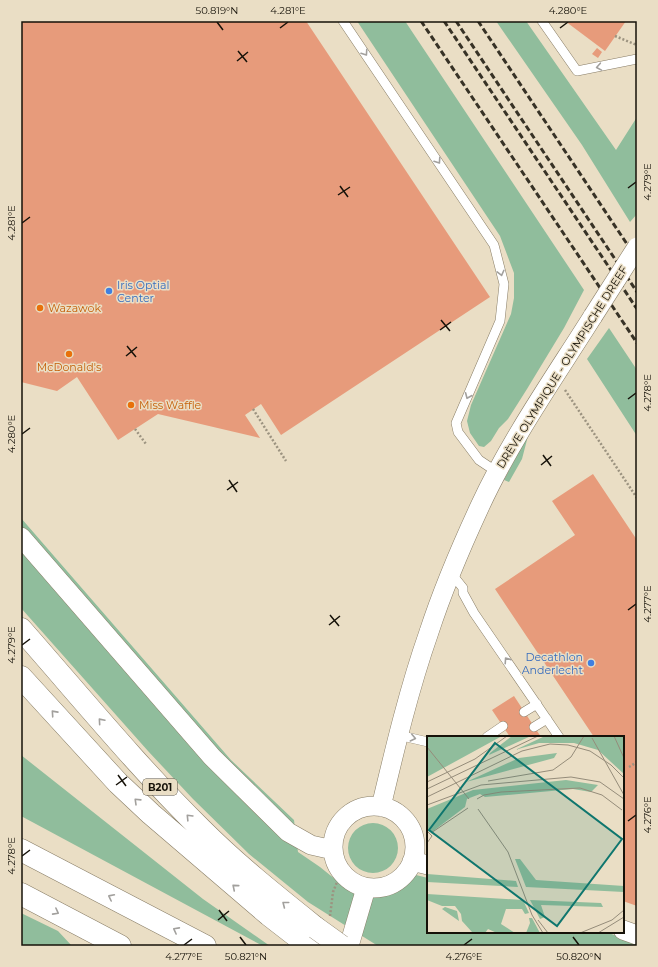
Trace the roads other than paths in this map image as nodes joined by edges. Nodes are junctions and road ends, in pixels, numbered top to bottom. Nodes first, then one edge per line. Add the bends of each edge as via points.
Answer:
1 (343, 21) edge
2 (542, 21) edge
3 (637, 59) edge
4 (637, 246) edge
5 (497, 472) junction
6 (21, 536) edge
7 (451, 573) junction
8 (21, 629) edge
9 (21, 677) edge
10 (536, 704) junction
11 (524, 712) dead end
12 (547, 719) junction
13 (503, 726) dead end
14 (534, 727) dead end
15 (398, 735) junction
16 (488, 736) edge
17 (556, 736) edge
18 (427, 742) edge
19 (381, 806) junction
20 (21, 850) edge
21 (333, 850) junction
22 (420, 863) edge
23 (366, 888) junction
24 (21, 894) edge
25 (319, 929) edge
26 (624, 930) edge
27 (637, 935) edge
28 (120, 946) edge
29 (205, 946) edge
30 (341, 946) edge
31 (349, 946) edge

1 -> 5 lane via 494,245 504,284 500,321 456,423 458,432 479,460
3 -> 2 lane via 576,71
4 - 5 street, DRÈVE OLYMPIQUE - OLYMPISCHE DREEF, bridge
5 - 7 street, DRÈVE OLYMPIQUE - OLYMPISCHE DREEF
6 - 21 street via 212,756 288,832 311,845
10 -> 7 lane
7 - 15 street, DRÈVE OLYMPIQUE - OLYMPISCHE DREEF via 428,632
25 -> 8 highway, B201 via 252,877 201,829 139,764
25 -> 9 highway, B201 via 268,915 150,814 118,783
10 - 11 lane
10 - 12 lane
12 - 14 lane
12 - 17 lane
13 - 16 lane
15 -> 18 lane
15 - 19 street, DRÈVE OLYMPIQUE - OLYMPISCHE DREEF
19 - 21 street via 362,808 345,817 333,838
19 - 22 street via 405,821 412,833
29 -> 20 highway
21 - 23 street via 335,862 341,872 352,882
22 - 23 street via 394,883 380,888
23 - 31 street
24 -> 28 highway
25 - 30 highway, B201, bridge
26 - 27 street

